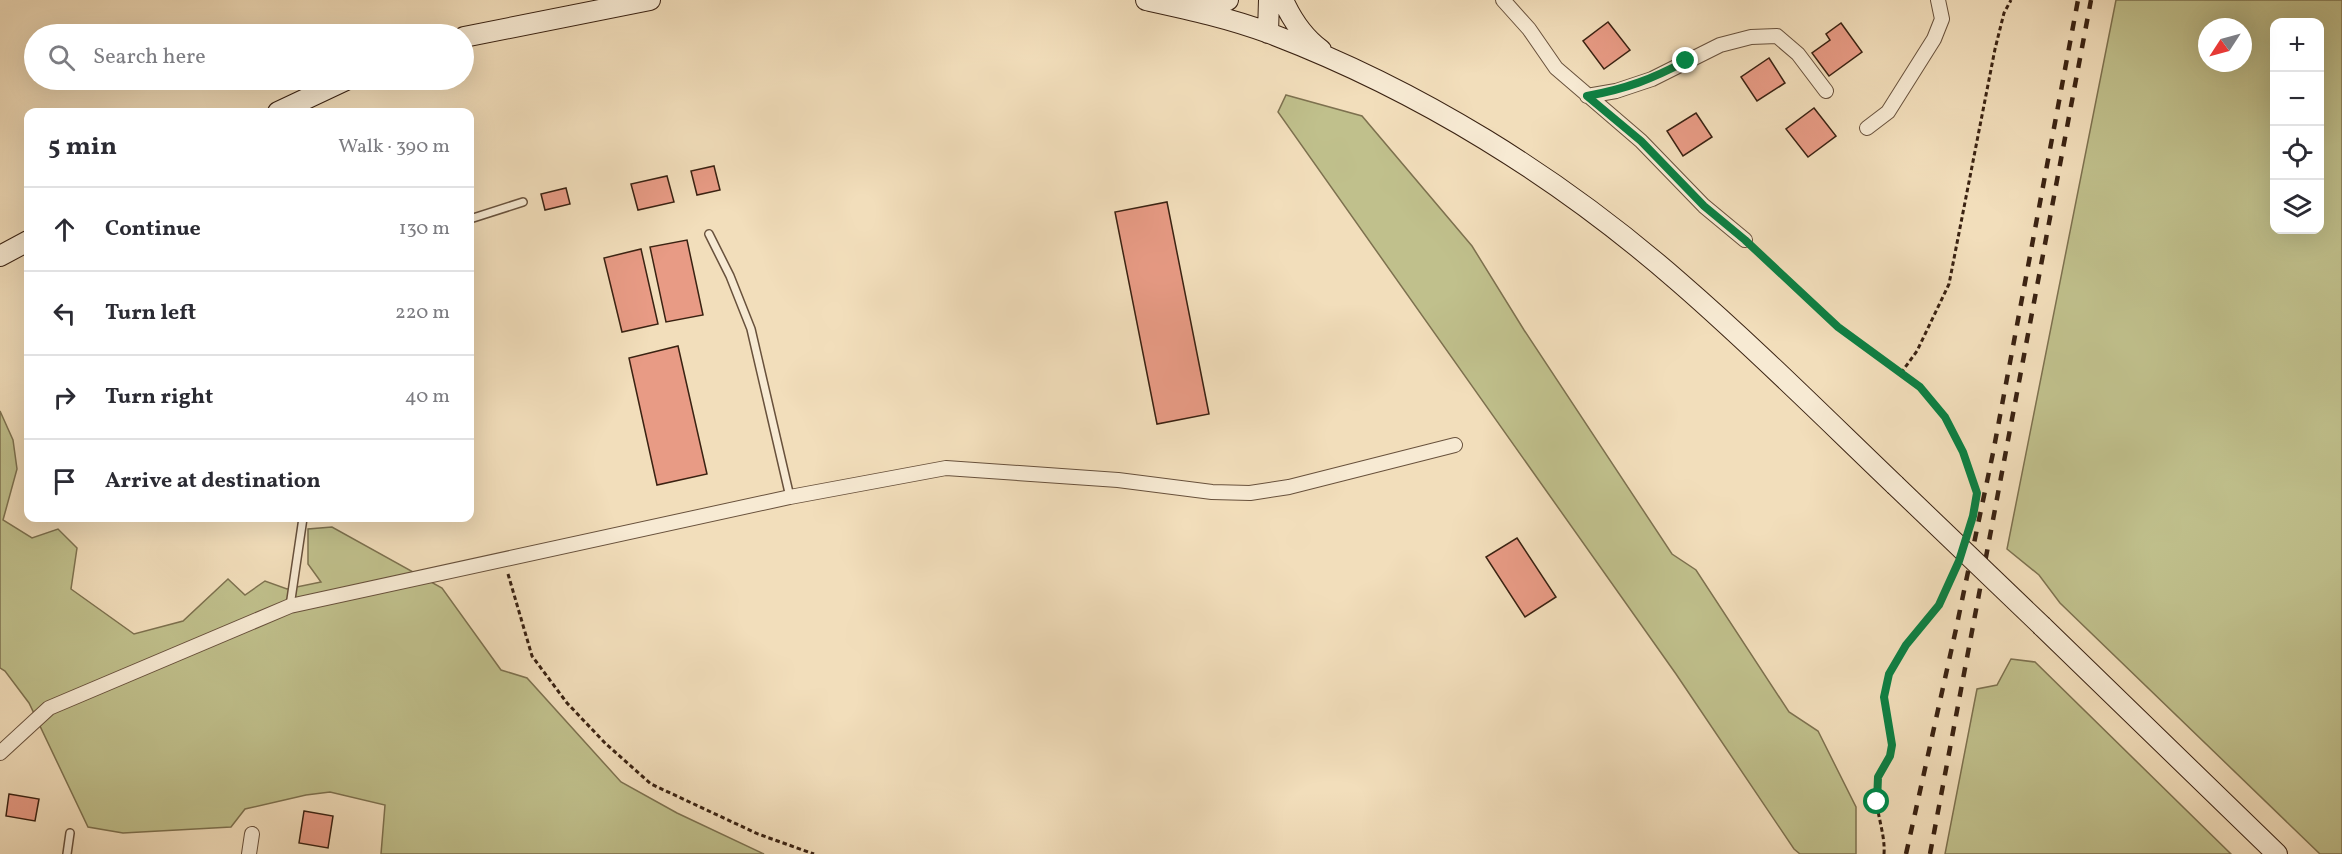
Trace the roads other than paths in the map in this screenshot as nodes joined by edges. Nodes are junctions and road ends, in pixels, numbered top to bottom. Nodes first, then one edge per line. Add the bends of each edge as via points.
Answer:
1 (650, 0) edge
2 (1146, 0) edge
3 (1228, 0) edge
4 (1269, 0) edge
5 (1283, 0) edge
6 (1505, 0) edge
7 (1938, 0) edge
8 (1187, 9) junction
9 (1268, 33) junction
10 (474, 35) edge
11 (1343, 65) junction
12 (325, 90) edge
13 (1827, 91) dead end
14 (1587, 96) junction
15 (286, 108) edge
16 (1867, 128) dead end
17 (524, 202) dead end
18 (474, 218) edge
19 (709, 234) dead end
20 (1745, 240) road end
21 (24, 243) edge
22 (0, 256) edge
23 (1455, 445) dead end
24 (790, 497) junction
25 (302, 522) edge
26 (290, 606) junction
27 (0, 753) edge
28 (70, 833) dead end
29 (252, 834) dead end
30 (67, 854) edge
31 (249, 854) edge
32 (2277, 854) edge

1 - 10 main road
2 - 8 main road
3 - 8 main road
4 - 9 main road
5 - 11 main road via 1311,43
6 - 14 street via 1556,68
7 - 16 street via 1942,19 1934,39 1899,98
8 - 9 main road
9 - 11 main road
11 - 32 main road, bridge via 1417,100 1516,159 1595,214 1678,281 1752,347
12 - 15 main road
13 - 14 street via 1798,54 1777,36 1720,45 1652,79
14 - 20 street via 1641,141 1704,206
17 - 18 lane
19 - 24 lane via 751,329
21 - 22 main road
23 - 24 street via 1289,488 1250,493 945,468
24 - 26 street
25 - 26 lane
26 - 27 street via 49,708
28 - 30 lane
29 - 31 street

